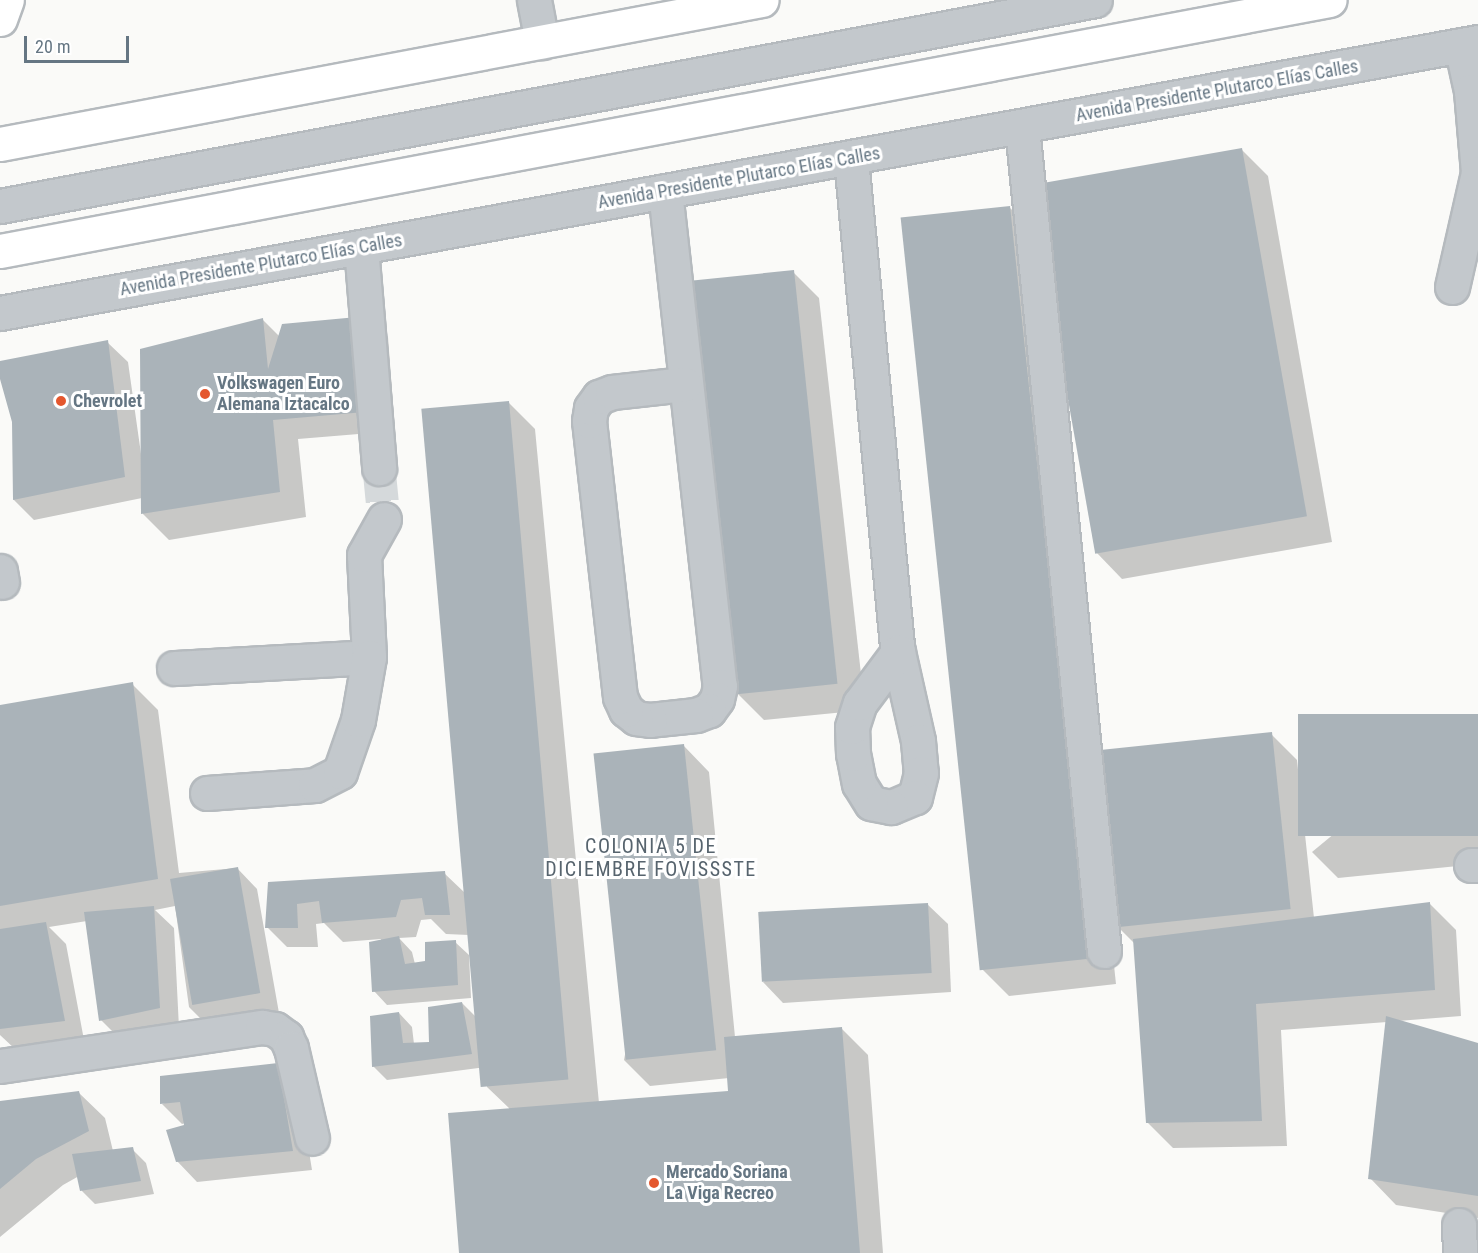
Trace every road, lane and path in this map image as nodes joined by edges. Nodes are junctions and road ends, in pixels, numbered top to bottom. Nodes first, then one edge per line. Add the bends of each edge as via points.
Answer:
1 (7, 0) edge
2 (534, 0) edge
3 (762, 0) edge
4 (1095, 0) edge
5 (1330, 0) edge
6 (0, 19) edge
7 (542, 42) junction
8 (1470, 44) edge
9 (1023, 127) junction
10 (0, 144) edge
11 (851, 159) junction
12 (1478, 172) edge
13 (665, 192) junction
14 (0, 206) edge
15 (361, 247) junction
16 (0, 250) edge
17 (1452, 287) dead end
18 (0, 313) edge
19 (685, 384) junction
20 (379, 468) tunnel mouth
21 (384, 519) tunnel mouth
22 (898, 652) dead end
23 (369, 657) junction
24 (174, 668) dead end
25 (207, 793) dead end
26 (1104, 951) dead end
27 (0, 1066) edge
28 (312, 1138) dead end

1 - 6 main road
2 - 7 street
3 - 7 main road
4 - 14 street
5 - 16 main road
7 - 10 main road
8 - 9 street, Avenida Presidente Plutarco Elías Calles
8 - 12 street
9 - 11 street, Avenida Presidente Plutarco Elías Calles
9 - 26 street
11 - 13 street, Avenida Presidente Plutarco Elías Calles
11 - 22 street
12 - 17 street
13 - 15 street, Avenida Presidente Plutarco Elías Calles
13 - 19 street
15 - 18 street, Avenida Presidente Plutarco Elías Calles
15 - 20 street
19 - 19 street via 720,686 709,710 650,720 636,718 626,710 620,697 589,421 591,408 599,397 612,392
21 - 23 street via 364,555
23 - 24 street
23 - 25 street via 358,720 340,772 315,785
27 - 28 street via 262,1027 275,1029 286,1037 291,1048

